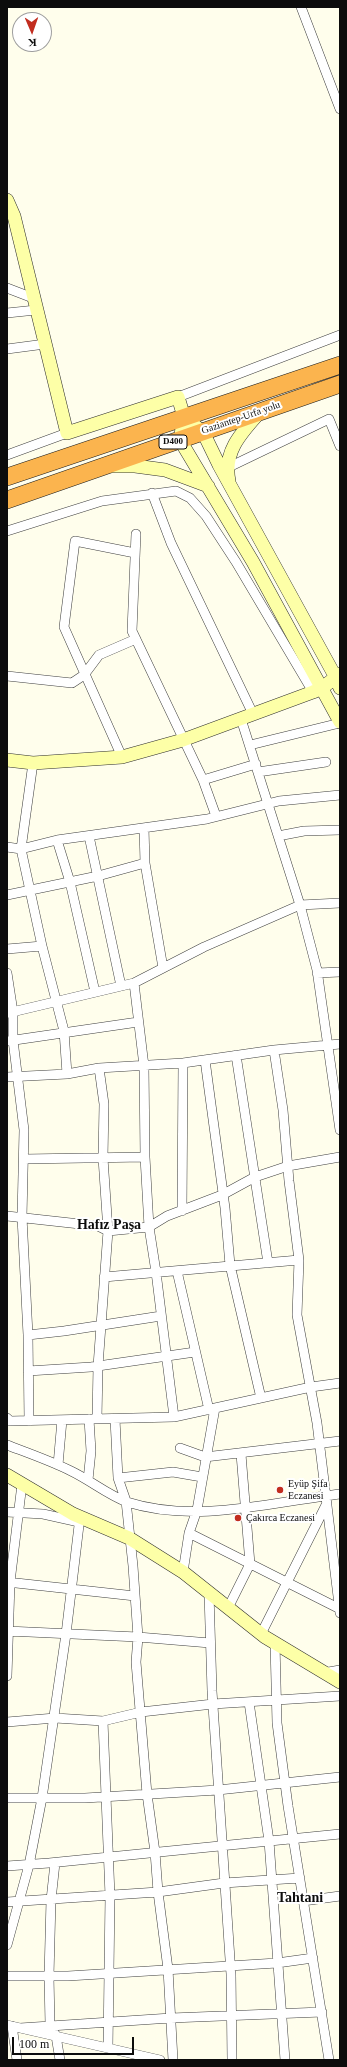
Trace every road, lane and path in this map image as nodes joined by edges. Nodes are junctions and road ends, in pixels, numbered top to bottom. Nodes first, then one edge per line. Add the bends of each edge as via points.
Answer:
1 (301, 7) edge
2 (340, 109) edge
3 (7, 200) edge
4 (7, 288) edge
5 (35, 304) junction
6 (7, 313) edge
7 (340, 335) edge
8 (45, 344) junction
9 (7, 349) edge
10 (340, 366) edge
11 (340, 384) edge
12 (178, 397) junction
13 (259, 412) junction
14 (184, 418) junction
15 (203, 432) junction
16 (67, 433) junction
17 (180, 440) junction
18 (340, 446) edge
19 (7, 455) edge
20 (105, 466) junction
21 (227, 468) junction
22 (7, 477) edge
23 (208, 486) junction
24 (230, 487) junction
25 (152, 493) junction
26 (7, 500) edge
27 (7, 531) edge
28 (136, 534) dead end
29 (135, 553) junction
30 (136, 638) junction
31 (84, 675) junction
32 (338, 675) edge
33 (7, 676) edge
34 (340, 688) edge
35 (317, 690) junction
36 (247, 717) junction
37 (340, 723) edge
38 (183, 740) junction
39 (250, 745) junction
40 (122, 757) junction
41 (7, 760) edge
42 (326, 762) dead end
43 (33, 763) junction
44 (257, 768) junction
45 (203, 780) junction
46 (340, 795) edge
47 (268, 804) junction
48 (216, 816) junction
49 (144, 828) junction
50 (340, 830) edge
51 (89, 836) junction
52 (278, 836) junction
53 (57, 840) junction
54 (7, 846) edge
55 (21, 849) junction
56 (145, 863) junction
57 (98, 876) junction
58 (70, 882) junction
59 (30, 890) junction
60 (7, 895) edge
61 (340, 903) edge
62 (300, 905) junction
63 (42, 946) junction
64 (7, 949) edge
65 (163, 968) junction
66 (340, 972) edge
67 (7, 973) edge
68 (317, 973) junction
69 (134, 983) junction
70 (121, 986) junction
71 (95, 992) junction
72 (57, 1001) junction
73 (10, 1013) edge
74 (138, 1022) junction
75 (64, 1031) junction
76 (10, 1041) edge
77 (340, 1044) edge
78 (328, 1045) junction
79 (274, 1050) junction
80 (236, 1055) junction
81 (205, 1060) junction
82 (183, 1063) junction
83 (144, 1066) junction
84 (99, 1068) junction
85 (67, 1074) junction
86 (7, 1076) edge
87 (17, 1077) junction
88 (340, 1130) edge
89 (144, 1157) junction
90 (340, 1157) edge
91 (103, 1158) junction
92 (24, 1159) junction
93 (288, 1166) junction
94 (255, 1177) junction
95 (222, 1195) junction
96 (182, 1211) junction
97 (7, 1216) edge
98 (22, 1217) junction
99 (149, 1227) junction
100 (108, 1231) junction
101 (299, 1260) junction
102 (268, 1263) junction
103 (230, 1265) junction
104 (177, 1271) junction
105 (156, 1272) junction
106 (104, 1277) junction
107 (161, 1316) junction
108 (101, 1324) junction
109 (28, 1335) junction
110 (195, 1352) junction
111 (166, 1356) junction
112 (98, 1366) junction
113 (28, 1371) junction
114 (340, 1383) edge
115 (311, 1387) junction
116 (261, 1398) junction
117 (212, 1409) junction
118 (174, 1417) junction
119 (7, 1418) edge
120 (93, 1419) junction
121 (115, 1419) junction
122 (62, 1420) junction
123 (29, 1421) junction
124 (340, 1441) edge
125 (7, 1444) edge
126 (320, 1444) junction
127 (180, 1448) dead end
128 (242, 1454) junction
129 (206, 1457) junction
130 (58, 1465) junction
131 (7, 1475) edge
132 (202, 1477) junction
133 (118, 1478) junction
134 (88, 1480) junction
135 (22, 1484) junction
136 (340, 1494) edge
137 (326, 1499) junction
138 (126, 1501) junction
139 (246, 1508) junction
140 (197, 1510) junction
141 (7, 1512) edge
142 (18, 1512) junction
143 (79, 1519) junction
144 (189, 1533) junction
145 (129, 1538) junction
146 (336, 1547) edge
147 (250, 1564) junction
148 (183, 1572) junction
149 (8, 1582) edge
150 (287, 1582) junction
151 (72, 1590) junction
152 (210, 1593) junction
153 (135, 1596) junction
154 (228, 1608) junction
155 (340, 1610) edge
156 (8, 1631) edge
157 (66, 1634) junction
158 (261, 1634) junction
159 (138, 1637) junction
160 (210, 1643) junction
161 (275, 1643) junction
162 (340, 1670) edge
163 (323, 1673) junction
164 (7, 1676) edge
165 (340, 1682) edge
166 (340, 1696) edge
167 (276, 1701) junction
168 (249, 1702) junction
169 (213, 1704) junction
170 (141, 1712) junction
171 (55, 1718) junction
172 (103, 1721) junction
173 (7, 1722) edge
174 (340, 1777) edge
175 (285, 1782) junction
176 (262, 1784) junction
177 (218, 1790) junction
178 (147, 1794) junction
179 (107, 1797) junction
180 (7, 1798) edge
181 (42, 1798) junction
182 (340, 1834) edge
183 (293, 1839) junction
184 (269, 1841) junction
185 (221, 1845) junction
186 (155, 1852) junction
187 (108, 1857) junction
188 (55, 1863) junction
189 (29, 1864) junction
190 (7, 1866) edge
191 (300, 1878) junction
192 (270, 1879) junction
193 (224, 1883) junction
194 (158, 1892) junction
195 (110, 1896) junction
196 (340, 1896) edge
197 (51, 1900) junction
198 (304, 1901) junction
199 (7, 1902) edge
200 (19, 1902) junction
201 (7, 1945) edge
202 (313, 1958) junction
203 (277, 1963) junction
204 (230, 1965) junction
205 (168, 1969) junction
206 (110, 1973) junction
207 (7, 1976) edge
208 (48, 1976) junction
209 (322, 2012) junction
210 (281, 2013) junction
211 (232, 2016) junction
212 (171, 2018) junction
213 (108, 2022) junction
214 (50, 2025) junction
215 (13, 2027) edge
216 (56, 2036) junction
217 (108, 2048) junction
218 (136, 2057) edge
219 (17, 2060) edge
220 (60, 2060) edge
221 (160, 2060) edge
222 (173, 2060) edge
223 (232, 2060) edge
224 (285, 2060) edge
225 (329, 2060) edge

1 - 2 street
3 - 5 street via 14,216
4 - 5 street
5 - 6 street
5 - 8 street
7 - 12 street
8 - 9 street
8 - 16 street
10 - 14 highway, Gaziantep-Urfa yolu / D400
11 - 13 highway, Gaziantep-Urfa yolu / D400
12 - 14 street
12 - 16 street
13 - 15 highway, Gaziantep-Urfa yolu / D400
13 - 21 street via 237,438
14 - 15 street
14 - 17 street
14 - 22 highway, Gaziantep-Urfa yolu / D400
15 - 17 highway, Gaziantep-Urfa yolu / D400
15 - 24 street
16 - 19 street
17 - 20 highway, Gaziantep-Urfa yolu / D400
17 - 23 street
18 - 21 street via 329,419
20 - 23 street via 165,470
20 - 26 highway, Gaziantep-Urfa yolu / D400
21 - 24 street
23 - 35 street via 253,562
24 - 32 street
25 - 27 street via 102,502
25 - 35 street via 176,491 190,498 206,516
25 - 36 street via 171,543
28 - 29 street
29 - 30 street via 132,631
29 - 31 street via 75,541 64,627
30 - 31 street via 99,654
30 - 38 street
31 - 33 street via 72,683
31 - 40 street
32 - 34 street
32 - 35 street
35 - 36 street
35 - 37 street
36 - 38 street
36 - 39 street
37 - 39 street
38 - 40 street
38 - 45 street
39 - 44 street
40 - 43 street
41 - 43 street
42 - 44 street
43 - 55 street
44 - 45 street
44 - 47 street
45 - 48 street
46 - 47 street
47 - 48 street
47 - 52 street
48 - 49 street
49 - 51 street
49 - 56 street
50 - 52 street via 304,831
51 - 53 street
51 - 57 street
52 - 62 street
53 - 55 street
53 - 58 street
54 - 55 street
55 - 59 street
56 - 57 street
56 - 65 street
57 - 58 street
57 - 70 street
58 - 59 street
58 - 71 street
59 - 60 street
59 - 63 street
61 - 62 street
62 - 65 street
62 - 68 street
63 - 64 street
63 - 72 street
65 - 69 street
66 - 68 street
67 - 73 street
68 - 78 street
69 - 70 street
69 - 74 street
70 - 71 street
71 - 72 street
72 - 73 street
72 - 75 street
73 - 76 street
74 - 75 street
74 - 83 street
75 - 76 street
75 - 85 street
76 - 87 street
77 - 78 street
78 - 79 street
78 - 88 street
79 - 80 street
79 - 93 street
80 - 81 street
80 - 94 street
81 - 82 street
81 - 95 street
82 - 83 street
82 - 96 street
83 - 84 street
83 - 89 street
84 - 85 street
84 - 91 street via 104,1104
85 - 87 street
86 - 87 street
87 - 92 street via 24,1130
89 - 91 street
89 - 99 street
90 - 93 street
91 - 92 street
91 - 100 street
92 - 98 street
93 - 94 street
93 - 101 street
94 - 95 street
94 - 102 street
95 - 96 street
95 - 103 street
96 - 99 street
97 - 98 street
98 - 100 street via 98,1226
98 - 109 street
99 - 100 street
99 - 105 street
100 - 106 street
101 - 102 street
101 - 115 street via 297,1315
102 - 103 street
103 - 104 street
103 - 116 street
104 - 105 street
104 - 110 street
105 - 106 street
105 - 107 street
106 - 108 street
107 - 108 street
107 - 111 street
108 - 109 street
108 - 112 street
109 - 113 street
110 - 111 street
110 - 117 street
111 - 112 street
111 - 118 street
112 - 113 street
112 - 120 street
113 - 123 street
114 - 115 street
115 - 116 street
115 - 126 street
116 - 117 street
117 - 118 street
117 - 129 street
118 - 121 street
119 - 123 street via 10,1421
120 - 121 street
120 - 122 street
120 - 134 street
121 - 133 street
122 - 123 street
122 - 130 street
124 - 126 street
125 - 130 street
126 - 128 street
126 - 137 street
127 - 129 street
128 - 129 street
128 - 139 street
129 - 132 street
130 - 134 street
131 - 135 street
132 - 133 street via 173,1472
132 - 140 street
133 - 138 street
134 - 138 street
135 - 142 street
135 - 143 street
136 - 137 street
137 - 139 street
137 - 146 street
137 - 150 street
138 - 140 street via 156,1509
138 - 145 street
139 - 140 street
139 - 147 street
140 - 144 street
141 - 142 street
142 - 143 street
142 - 149 street
143 - 145 street
143 - 151 street
144 - 147 street
144 - 148 street
145 - 148 street
145 - 153 street
146 - 155 street
147 - 150 street
147 - 154 street
148 - 152 street
149 - 151 street
149 - 156 street
150 - 155 street
150 - 158 street
151 - 153 street
151 - 157 street
152 - 154 street
152 - 160 street
153 - 159 street
154 - 158 street
156 - 157 street
156 - 164 street
157 - 159 street
157 - 171 street
158 - 161 street
159 - 160 street
159 - 170 street via 136,1662
160 - 169 street
161 - 163 street
161 - 167 street
162 - 163 street
163 - 165 street
166 - 167 street
167 - 168 street
167 - 175 street
168 - 169 street
168 - 176 street
169 - 170 street
169 - 177 street
170 - 172 street
170 - 178 street
171 - 172 street
171 - 173 street
171 - 181 street
172 - 179 street
174 - 175 street
175 - 176 street
175 - 183 street
176 - 177 street
176 - 184 street
177 - 178 street
177 - 185 street
178 - 179 street
178 - 186 street
179 - 181 street
179 - 187 street
180 - 181 street
181 - 189 street
182 - 183 street
183 - 184 street
183 - 191 street
184 - 185 street
184 - 192 street
185 - 186 street
185 - 193 street
186 - 187 street
186 - 194 street
187 - 188 street
187 - 195 street
188 - 189 street
188 - 197 street
189 - 190 street
189 - 200 street
191 - 192 street
191 - 198 street
192 - 193 street
192 - 203 street
193 - 194 street
193 - 204 street
194 - 195 street
194 - 205 street
195 - 197 street
195 - 206 street
196 - 198 street
197 - 200 street
197 - 208 street
198 - 202 street
199 - 200 street
200 - 201 street
202 - 203 street
202 - 209 street
203 - 204 street
203 - 210 street
204 - 205 street
204 - 211 street
205 - 206 street
205 - 212 street
206 - 208 street
206 - 213 street
207 - 208 street
208 - 214 street
209 - 210 street
209 - 225 street
210 - 211 street
210 - 224 street
211 - 212 street
211 - 223 street
212 - 213 street
212 - 222 street
213 - 214 street
213 - 217 street
214 - 215 street
214 - 216 street
215 - 216 street
215 - 219 street
216 - 217 street
216 - 220 street
217 - 218 street
218 - 221 street

